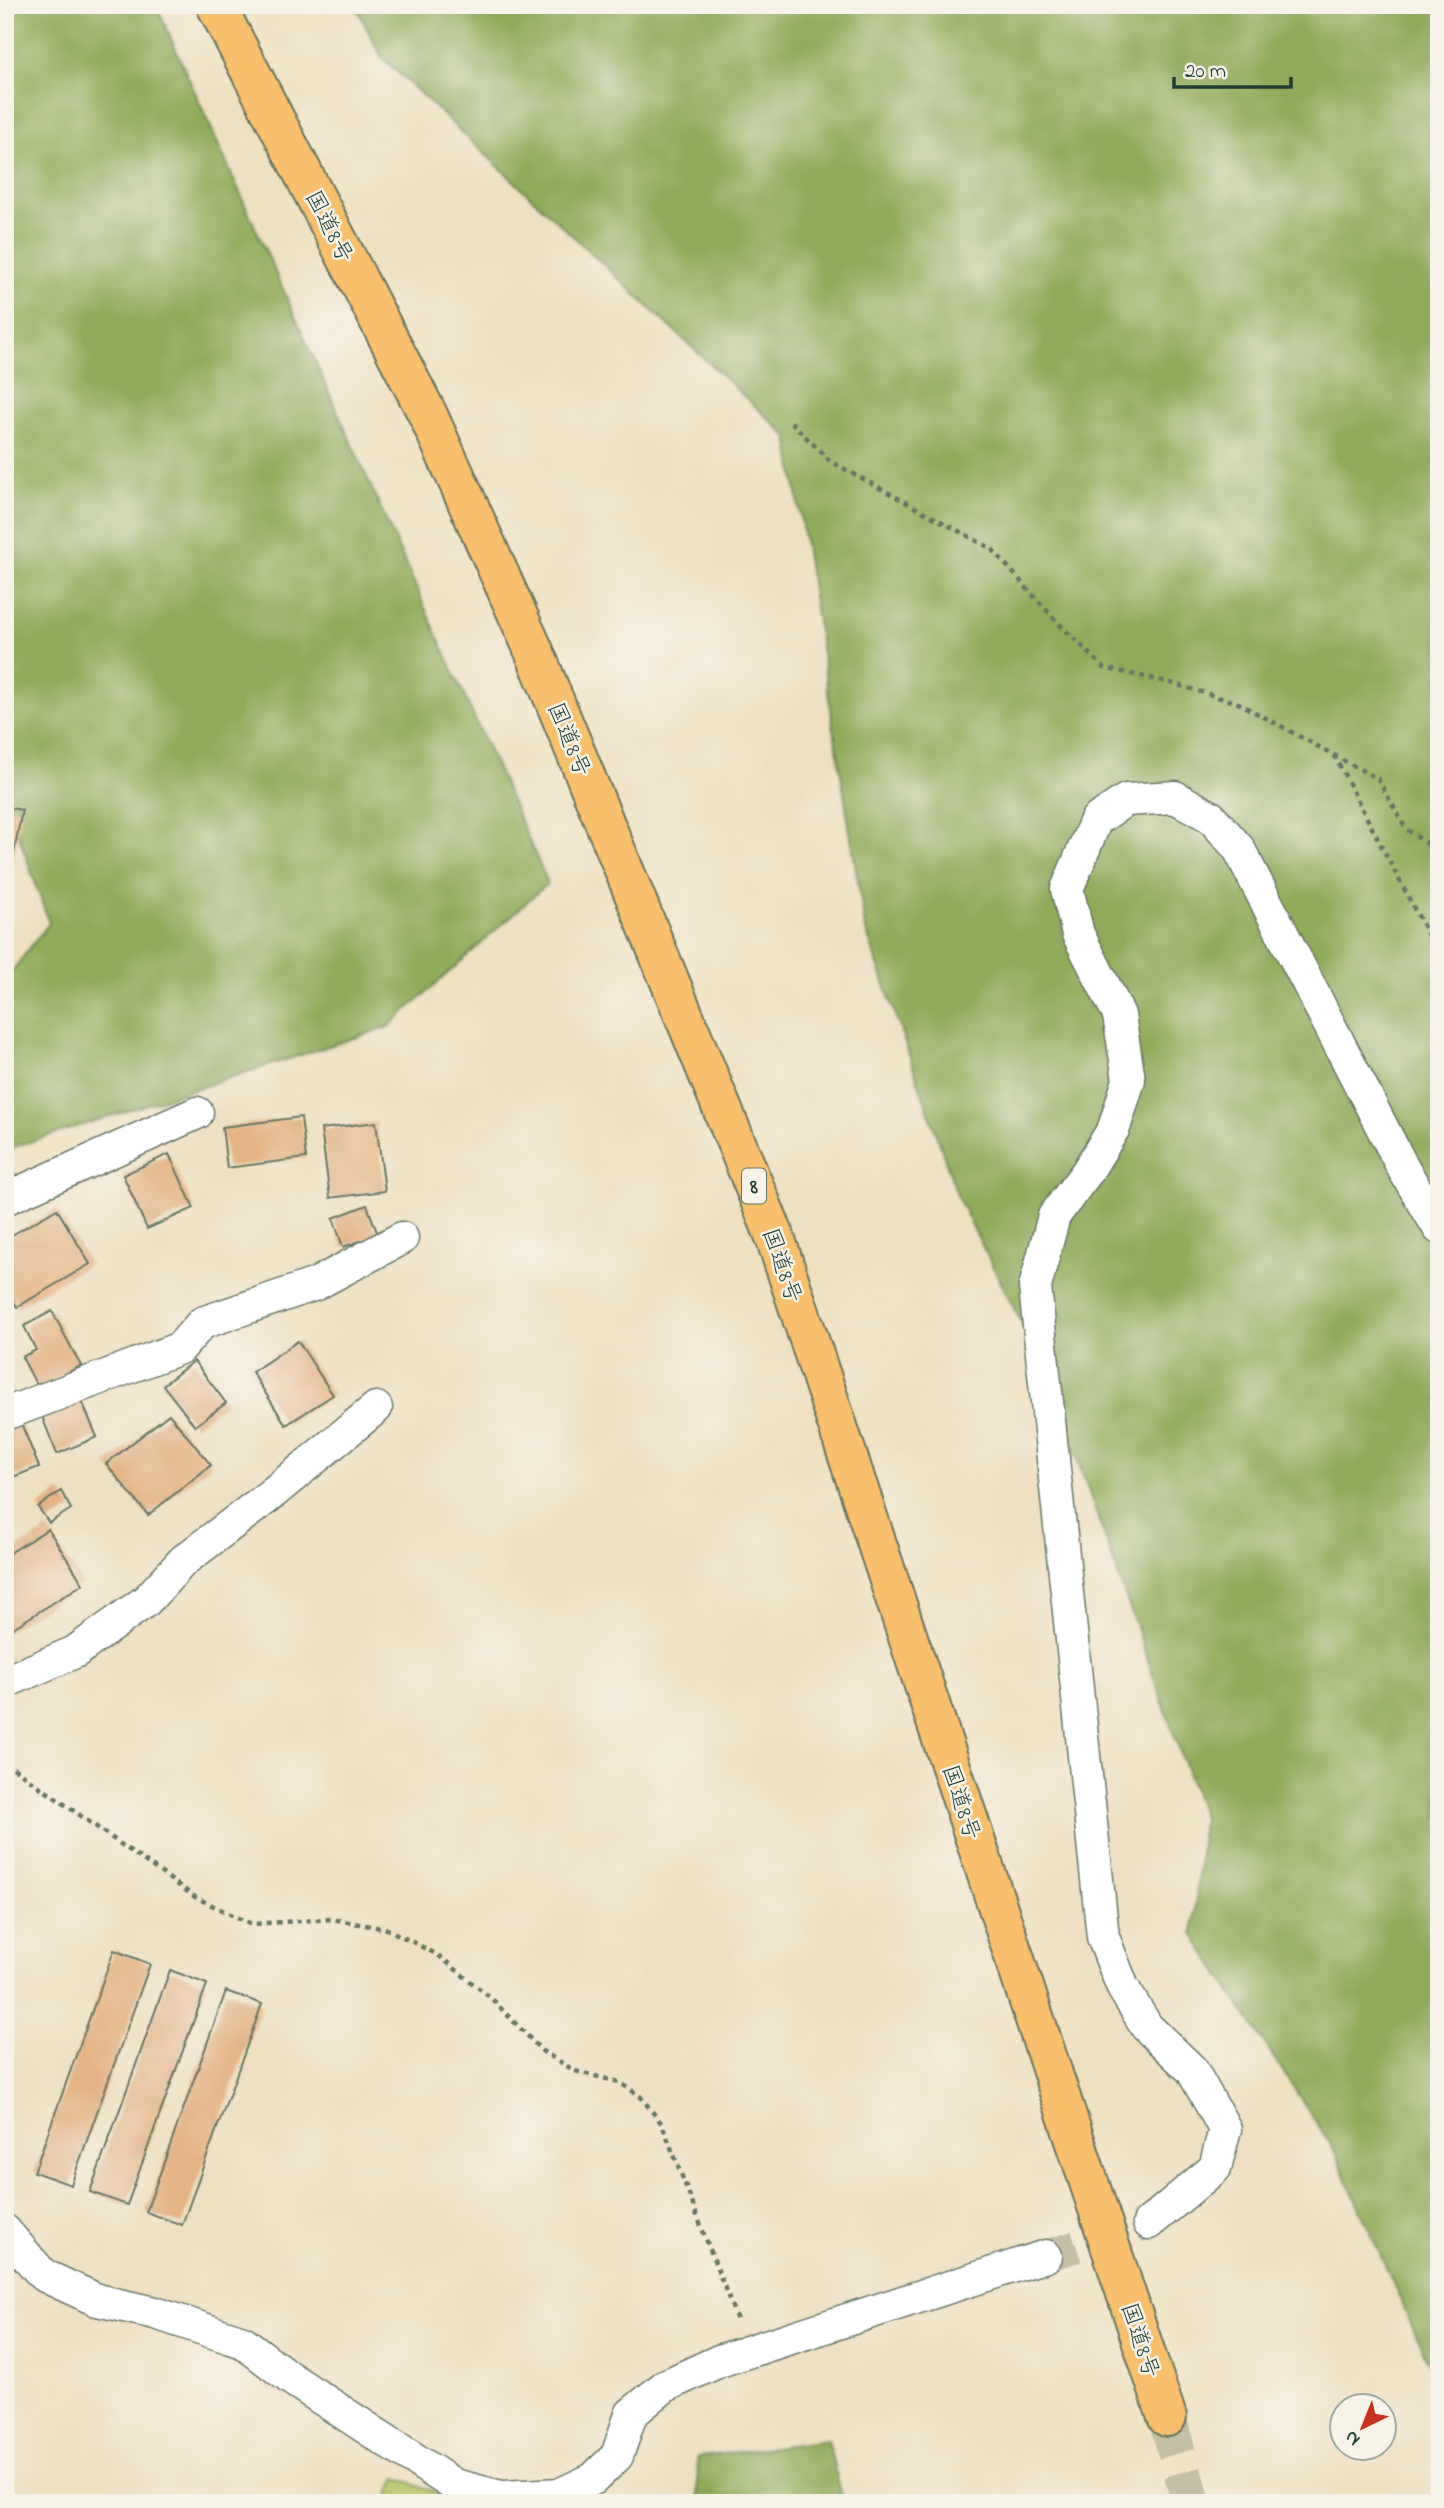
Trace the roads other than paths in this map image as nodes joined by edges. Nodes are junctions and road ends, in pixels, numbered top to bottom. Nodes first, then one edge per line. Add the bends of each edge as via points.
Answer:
1 (216, 5) edge
2 (197, 1113) dead end
3 (5, 1199) edge
4 (1439, 1228) edge
5 (402, 1238) dead end
6 (376, 1408) dead end
7 (5, 1415) edge
8 (5, 1682) edge
9 (1149, 2223) tunnel mouth
10 (5, 2231) edge
11 (1046, 2256) tunnel mouth
12 (1167, 2417) tunnel mouth

1 - 12 highway, 国道8号 / 8 via 428,415 534,651 775,1237
2 - 3 street
4 - 9 street via 1398,1158 1239,849 1211,817 1175,797 1126,800 1096,820 1067,889 1079,934 1119,1015 1129,1080 1114,1128 1054,1216 1035,1287 1103,1937 1123,1988 1147,2027 1192,2070 1225,2129 1215,2168
5 - 7 street via 316,1284 202,1323 180,1348
6 - 8 street via 183,1561 147,1600 75,1652
10 - 11 street via 43,2275 97,2300 155,2313 243,2342 290,2378 454,2484 501,2497 561,2494 593,2479 617,2456 631,2414 665,2386 719,2361

